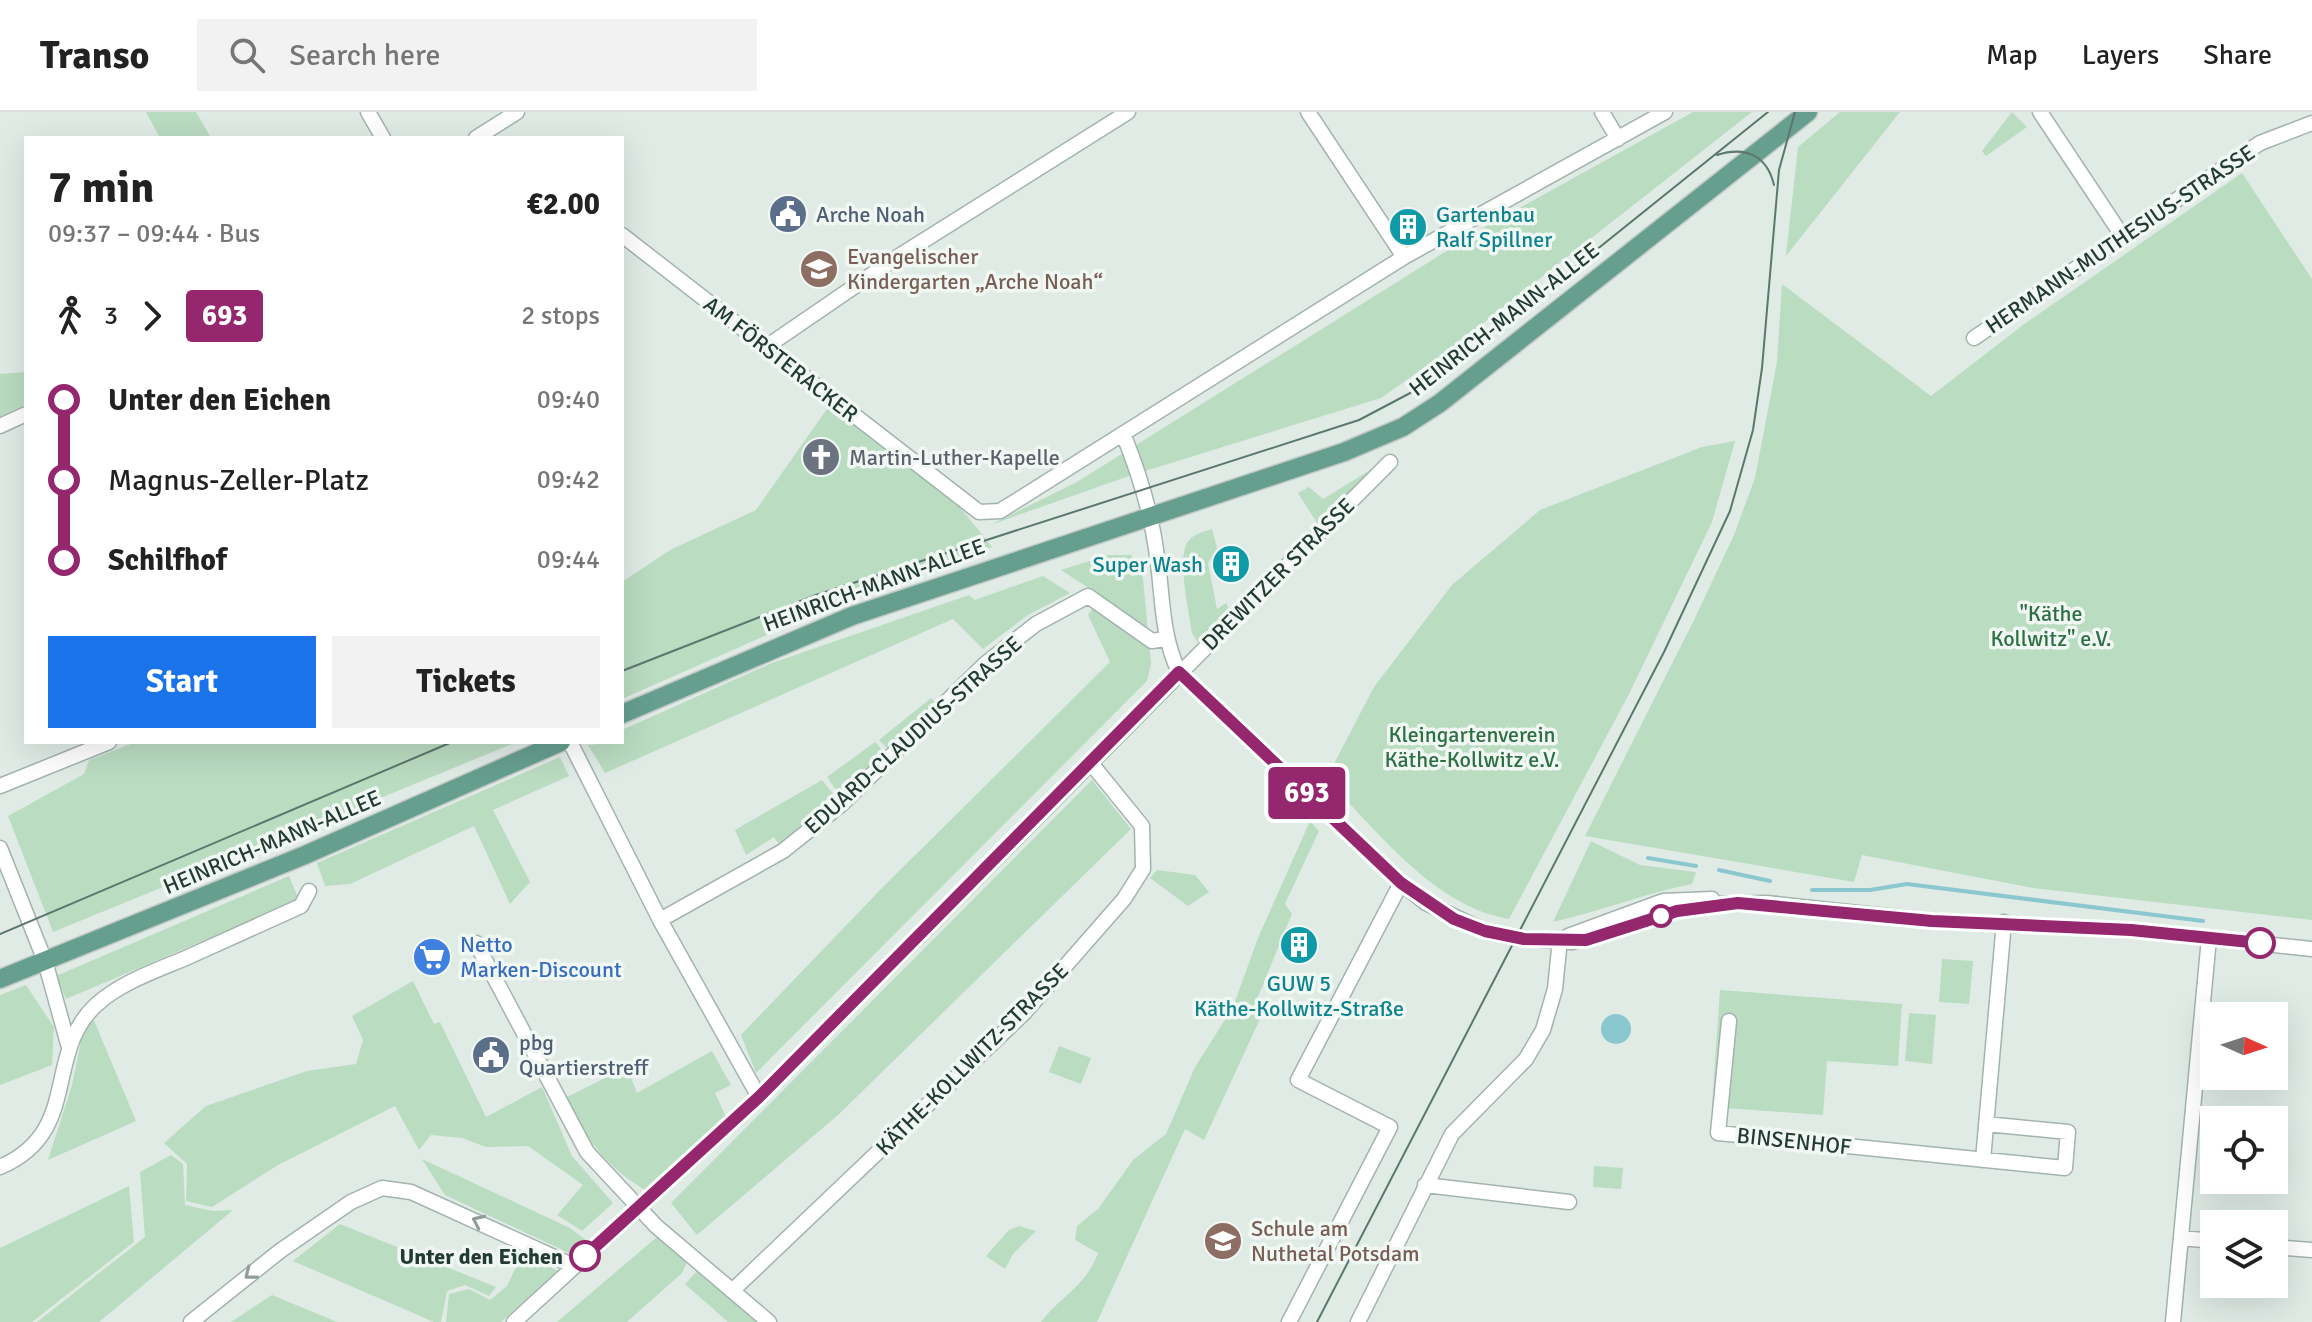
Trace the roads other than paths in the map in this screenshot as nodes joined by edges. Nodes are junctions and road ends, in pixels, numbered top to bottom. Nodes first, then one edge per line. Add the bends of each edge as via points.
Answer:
1 (368, 112) edge
2 (517, 112) edge
3 (1128, 112) edge
4 (1308, 112) edge
5 (1602, 112) edge
6 (1665, 112) edge
7 (1808, 112) edge
8 (2043, 113) edge
9 (2312, 123) edge
10 (382, 136) edge
11 (487, 136) edge
12 (1618, 139) junction
13 (624, 237) edge
14 (2123, 237) junction
15 (1404, 257) junction
16 (1974, 338) dead end
17 (766, 347) junction
18 (24, 415) edge
19 (0, 426) edge
20 (1124, 436) junction
21 (1390, 462) dead end
22 (979, 512) joint
23 (1148, 516) junction
24 (1165, 639) junction
25 (1179, 672) junction
26 (624, 713) edge
27 (104, 744) edge
28 (556, 744) edge
29 (571, 744) edge
30 (1090, 762) junction
31 (0, 786) edge
32 (0, 848) edge
33 (1401, 883) junction
34 (309, 891) dead end
35 (660, 920) junction
36 (2004, 922) junction
37 (2209, 938) junction
38 (1560, 939) junction
39 (476, 943) dead end
40 (2312, 949) edge
41 (45, 961) junction
42 (0, 979) edge
43 (1729, 1021) dead end
44 (68, 1044) junction
45 (759, 1097) junction
46 (1986, 1124) junction
47 (1983, 1160) junction
48 (0, 1167) edge
49 (1425, 1185) junction
50 (1569, 1202) dead end
51 (638, 1207) junction
52 (2181, 1238) junction
53 (2200, 1240) edge
54 (2288, 1248) edge
55 (2312, 1250) edge
56 (574, 1266) junction
57 (732, 1291) junction
58 (517, 1321) edge
59 (191, 1322) edge
60 (769, 1322) edge
61 (1289, 1322) edge
62 (1358, 1322) edge
63 (2173, 1322) edge

1 - 10 street
2 - 11 street
3 - 17 street
4 - 15 street
5 - 12 street
6 - 12 street, HEINRICH-MANN-ALLEE
7 - 23 main road, HEINRICH-MANN-ALLEE via 1477,375 1403,427 1344,452
8 - 14 street
9 - 14 street, HERMANN-MUTHESIUS-STRASSE via 2260,143
12 - 15 street, HEINRICH-MANN-ALLEE
13 - 17 street, AM FÖRSTERACKER
14 - 16 street, HERMANN-MUTHESIUS-STRASSE
15 - 20 street, HEINRICH-MANN-ALLEE
17 - 22 street, AM FÖRSTERACKER
18 - 19 street
20 - 22 street, HEINRICH-MANN-ALLEE via 1000,511
20 - 23 street
21 - 25 street, DREWITZER STRASSE
23 - 24 street
23 - 26 main road, HEINRICH-MANN-ALLEE via 852,616
24 - 25 street
24 - 35 street, EDUARD-CLAUDIUS-STRASSE via 1152,641 1088,596 1036,624 985,664 843,803 783,851
25 - 30 street, DREWITZER STRASSE
25 - 33 street
27 - 31 street
28 - 41 main road, HEINRICH-MANN-ALLEE
29 - 35 street
30 - 45 street, DREWITZER STRASSE
30 - 57 street, KÄTHE-KOLLWITZ-STRASSE via 1142,826 1143,869 1124,899 1025,1012
32 - 41 street
33 - 38 street via 1445,914 1485,931
33 - 61 street via 1298,1080 1390,1127
34 - 44 street via 301,906 135,980 95,1005
35 - 45 street
36 - 37 street
36 - 38 street via 1932,921 1738,903 1677,911 1586,940
36 - 46 street
37 - 40 street
37 - 52 street
38 - 49 street via 1555,989 1543,1030 1526,1059 1452,1134
39 - 51 street via 582,1144
41 - 42 main road, HEINRICH-MANN-ALLEE
41 - 44 street
43 - 47 street, BINSENHOF via 1718,1133
44 - 48 street via 63,1086 45,1130 31,1149
45 - 51 street, DREWITZER STRASSE
46 - 47 street
46 - 47 street, BINSENHOF via 2068,1132 2065,1168
49 - 50 street
49 - 62 street
51 - 56 street, DREWITZER STRASSE
51 - 57 street
52 - 53 street
52 - 63 street
54 - 55 street
56 - 58 street, DREWITZER STRASSE
56 -> 59 street via 411,1192 382,1188 329,1217
57 - 60 street

